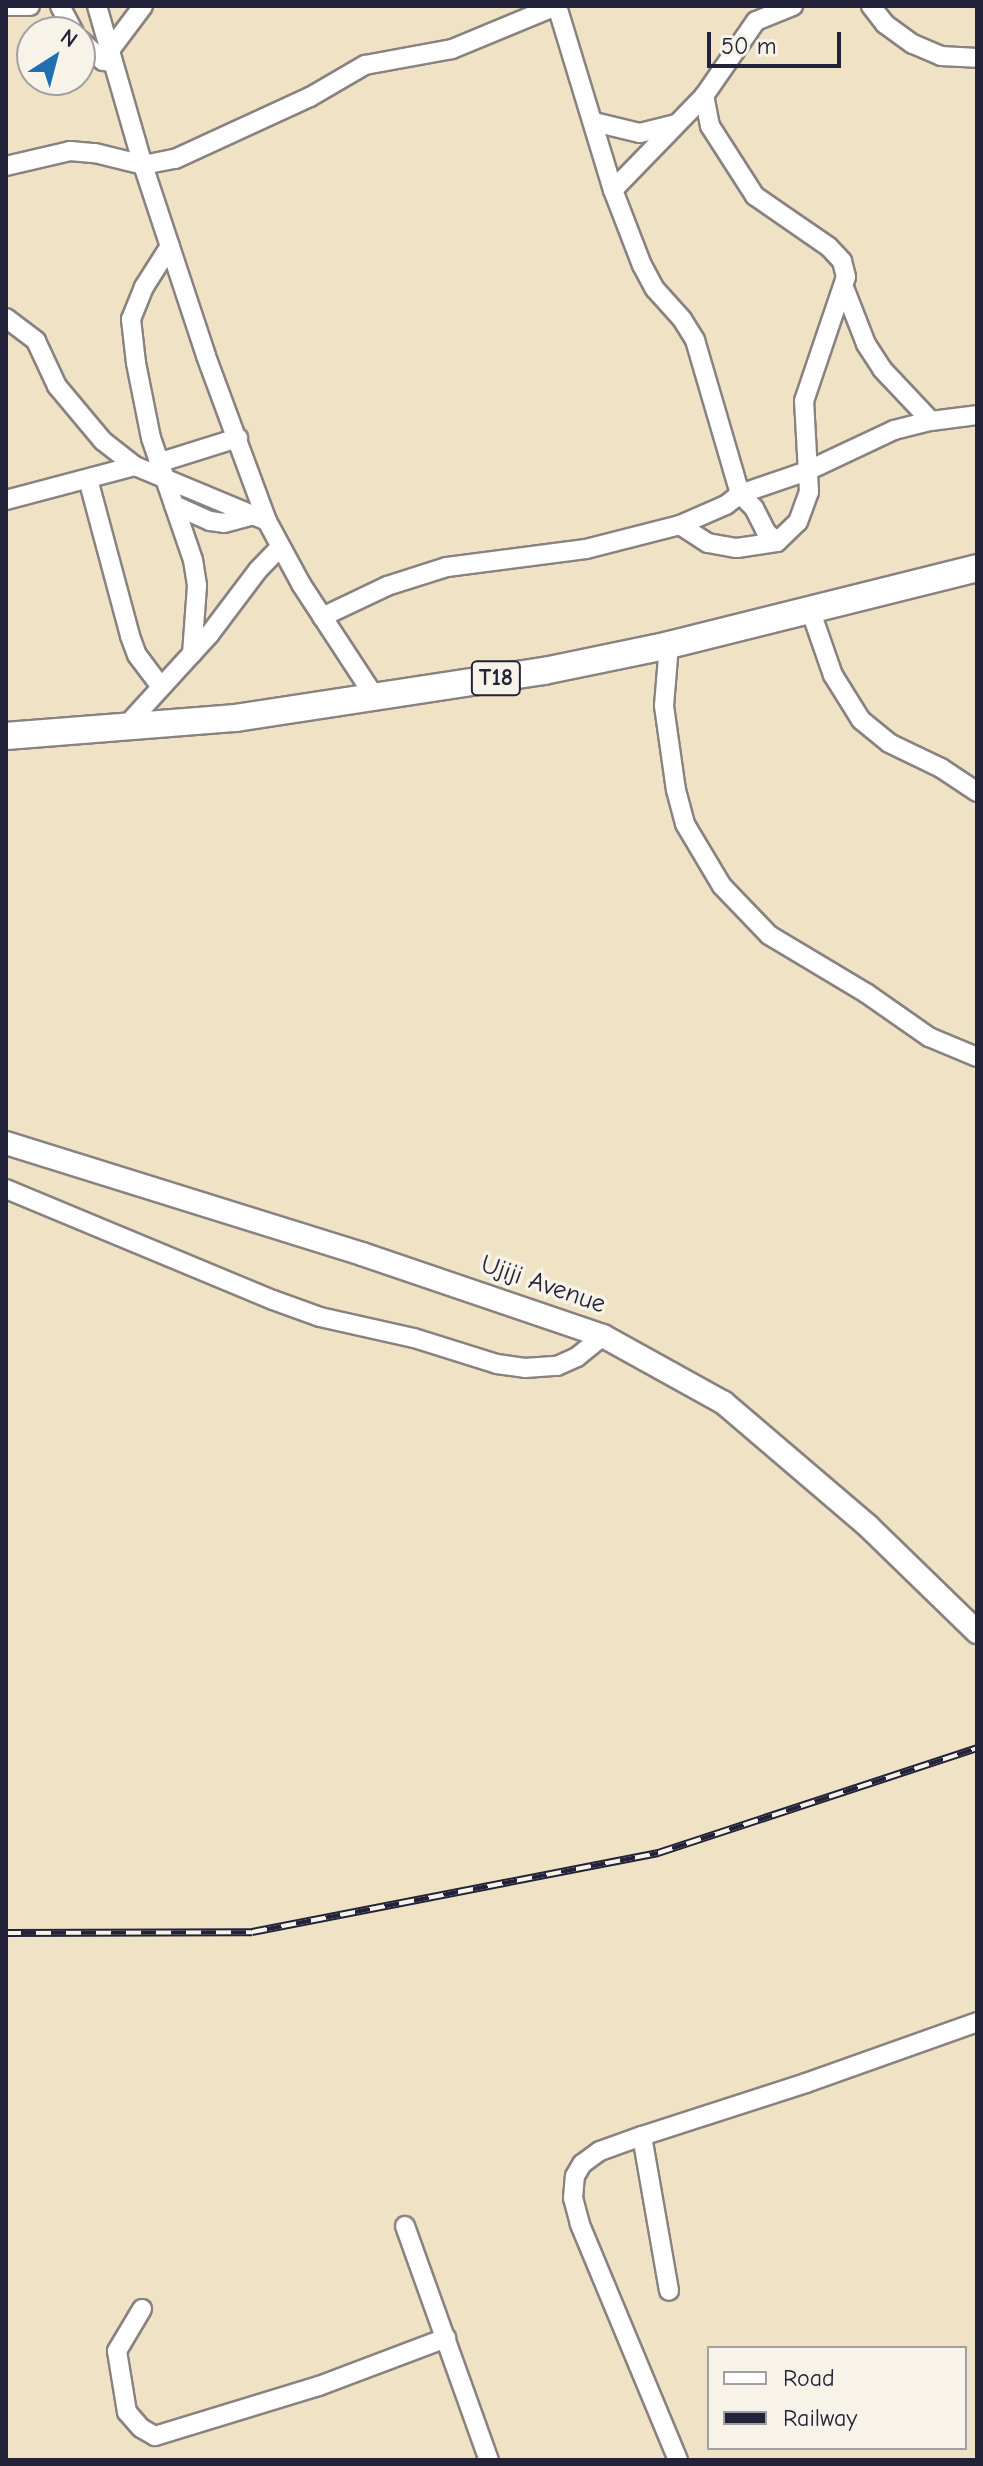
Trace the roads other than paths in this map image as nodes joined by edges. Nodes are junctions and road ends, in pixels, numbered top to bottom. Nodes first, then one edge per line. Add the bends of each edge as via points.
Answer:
1 (7, 6) edge
2 (30, 6) edge
3 (97, 6) edge
4 (143, 6) edge
5 (556, 6) edge
6 (793, 6) edge
7 (871, 6) edge
8 (96, 55) edge
9 (112, 56) junction
10 (977, 58) edge
11 (704, 96) junction
12 (594, 122) junction
13 (679, 122) junction
14 (710, 126) junction
15 (143, 165) junction
16 (6, 166) edge
17 (613, 190) junction
18 (170, 246) junction
19 (845, 290) junction
20 (6, 318) edge
21 (977, 415) edge
22 (931, 421) junction
23 (238, 438) junction
24 (135, 466) junction
25 (160, 469) junction
26 (807, 471) junction
27 (88, 479) junction
28 (740, 494) junction
29 (6, 500) edge
30 (174, 505) junction
31 (260, 518) junction
32 (680, 525) junction
33 (777, 542) junction
34 (279, 548) junction
35 (977, 568) edge
36 (811, 612) junction
37 (322, 617) junction
38 (669, 645) junction
39 (192, 654) junction
40 (160, 686) junction
41 (375, 697) junction
42 (125, 727) junction
43 (6, 736) edge
44 (977, 792) edge
45 (977, 1057) edge
46 (6, 1143) edge
47 (6, 1189) edge
48 (603, 1336) junction
49 (977, 1632) edge
50 (977, 2022) edge
51 (642, 2136) junction
52 (405, 2226) dead end
53 (669, 2291) dead end
54 (142, 2309) dead end
55 (446, 2338) junction
56 (489, 2460) edge
57 (678, 2460) edge

1 - 2 street
3 - 9 street
4 - 9 street
5 - 12 street
5 - 15 street via 452,49 365,65 194,151
6 - 11 street via 756,21
7 - 10 street via 913,44 941,56
8 - 9 street via 103,61
9 - 15 street
11 - 13 street
11 - 14 street
12 - 13 street via 640,133
12 - 17 street
13 - 14 street
13 - 17 street
14 - 19 street via 755,196 842,261
15 - 16 street via 70,151
15 - 18 street
17 - 28 street via 655,289 695,340
18 - 23 street
18 - 25 street via 131,319
19 - 22 street via 882,369
19 - 26 street via 804,401
20 - 24 street via 36,341 57,386 103,441
21 - 22 street
22 - 26 street via 894,430
23 - 25 street
23 - 31 street
24 - 25 street
24 - 27 street
25 - 30 street
25 - 31 street
26 - 28 street
26 - 33 street via 805,508 789,534
27 - 29 street
27 - 40 street via 130,636
28 - 32 street
28 - 33 street
30 - 31 street via 210,521
30 - 39 street via 197,586
31 - 34 street
32 - 33 street via 720,547
32 - 37 street via 586,549 447,567 387,586
34 - 37 street
34 - 39 street
35 - 36 highway, T18
36 - 38 highway, T18
36 - 44 street via 833,675 861,720 889,743
37 - 41 street
38 - 41 highway, T18
38 - 45 street via 664,706 676,790 685,824 722,886 769,935 929,1037
39 - 40 street
40 - 42 street
41 - 42 highway, T18 via 236,718
42 - 43 highway, T18
46 - 48 main road, Ujiji Avenue via 347,1249
47 - 48 street via 320,1317 497,1364 557,1366
48 - 49 main road, Ujiji Avenue via 724,1403 868,1526
50 - 51 street
51 - 53 street
51 - 57 street via 600,2151 582,2164 573,2198
52 - 55 street
54 - 55 street via 117,2351 127,2412 155,2436 319,2386
55 - 56 street

